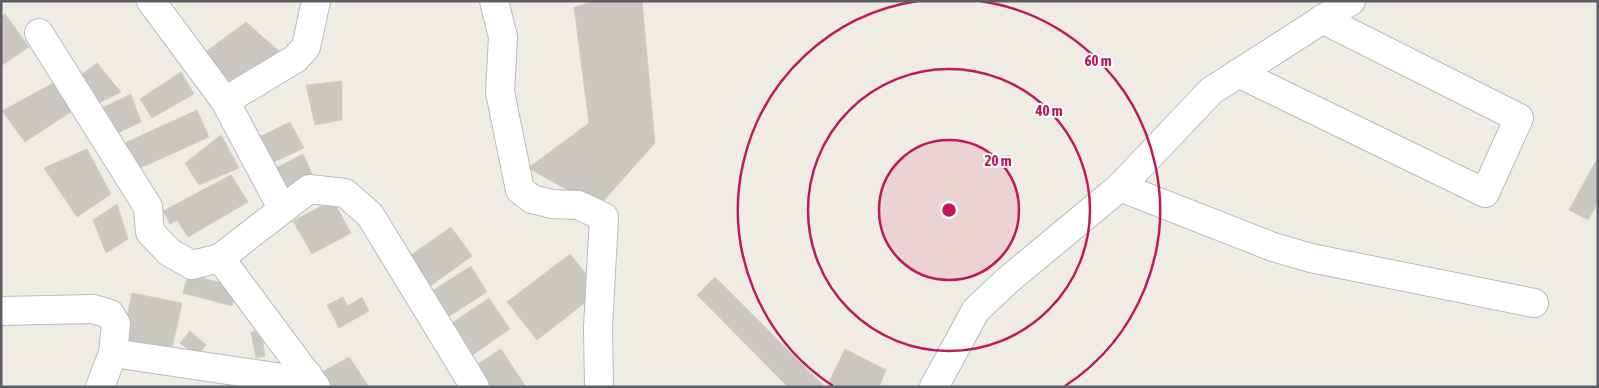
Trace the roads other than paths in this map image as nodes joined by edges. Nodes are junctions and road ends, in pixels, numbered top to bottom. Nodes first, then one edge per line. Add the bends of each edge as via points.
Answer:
1 (151, 1) edge
2 (316, 1) edge
3 (494, 1) edge
4 (1333, 9) edge
5 (39, 33) dead end
6 (1238, 73) junction
7 (225, 101) junction
8 (1120, 187) junction
9 (282, 208) junction
10 (220, 258) junction
11 (1534, 303) dead end
12 (1, 311) edge
13 (112, 353) junction
14 (300, 382) edge
15 (100, 387) edge
16 (475, 387) edge
17 (599, 387) edge
18 (934, 387) edge

1 - 7 street
2 - 7 street via 306,47 295,59
3 - 17 street via 503,37 500,92 520,190 532,199 578,205 604,217 598,328
4 - 6 street
4 - 6 street via 1520,118 1485,193
5 - 10 street via 148,207 150,232 169,252 192,265
6 - 8 street via 1211,92
7 - 9 street
8 - 11 street via 1273,247 1311,258
8 - 18 street via 976,310
9 - 10 street
9 - 16 street via 310,189 345,193 359,203 370,215
10 - 14 street
12 - 13 street via 93,309 110,314 116,324
13 - 14 street
13 - 15 street

